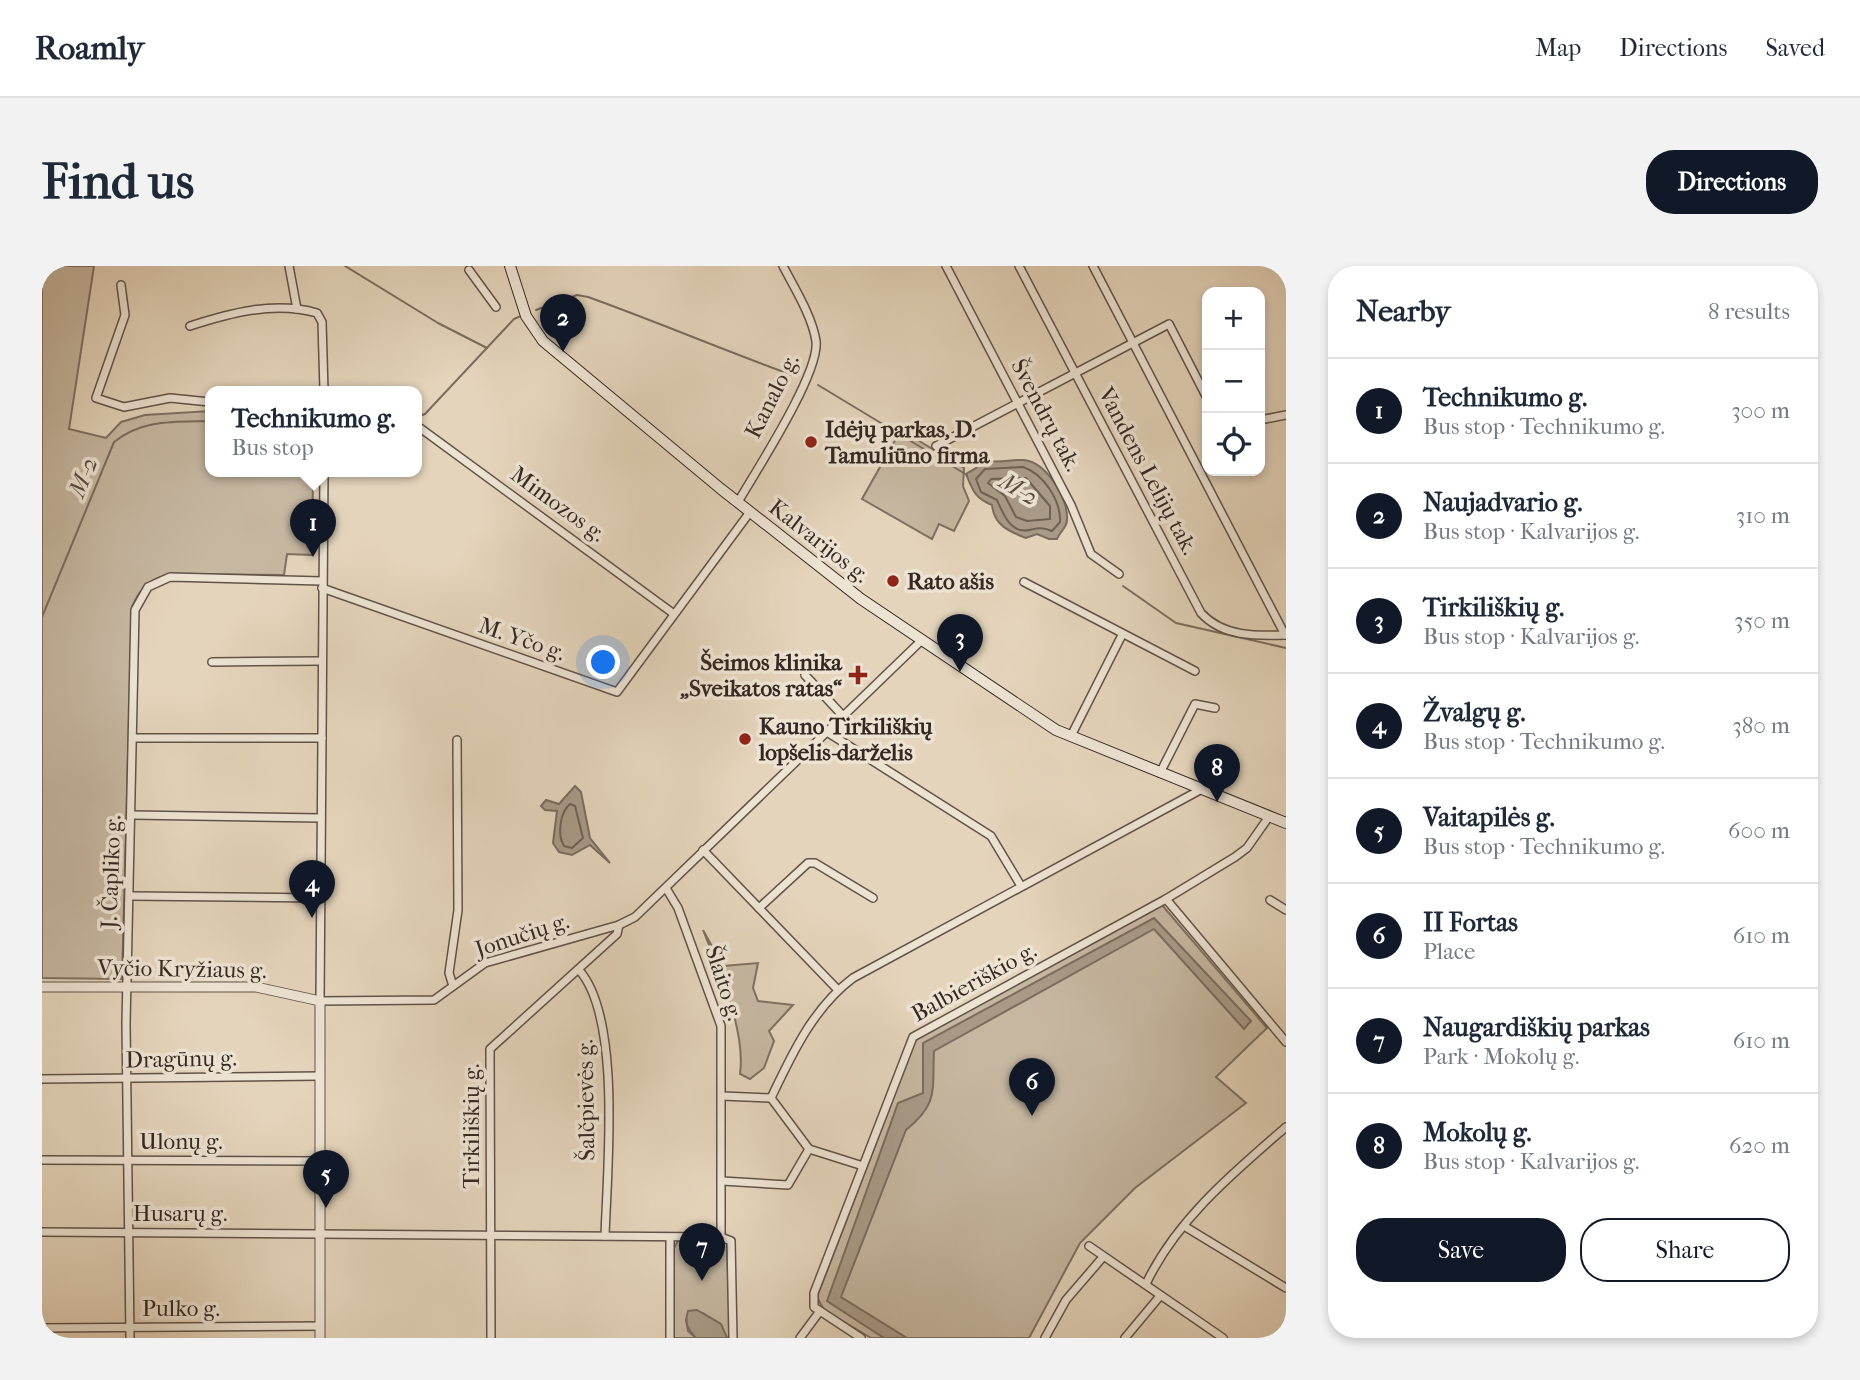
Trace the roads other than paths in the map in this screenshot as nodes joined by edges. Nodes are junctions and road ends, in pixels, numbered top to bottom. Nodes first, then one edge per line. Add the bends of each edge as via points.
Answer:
1 (289, 266) edge
2 (510, 266) edge
3 (783, 266) edge
4 (946, 266) edge
5 (1019, 266) edge
6 (1093, 266) edge
7 (469, 270) dead end
8 (121, 285) dead end
9 (496, 307) dead end
10 (297, 310) junction
11 (190, 326) dead end
12 (1133, 342) junction
13 (1075, 373) junction
14 (324, 386) edge
15 (1202, 388) edge
16 (205, 402) edge
17 (1018, 402) junction
18 (1286, 415) edge
19 (1265, 419) edge
20 (422, 429) edge
21 (936, 446) dead end
22 (324, 477) edge
23 (738, 502) junction
24 (750, 512) junction
25 (1119, 574) dead end
26 (1024, 582) dead end
27 (322, 585) junction
28 (674, 614) junction
29 (1122, 635) junction
30 (1285, 635) edge
31 (922, 640) junction
32 (322, 661) junction
33 (212, 662) dead end
34 (1195, 671) dead end
35 (804, 675) dead end
36 (1215, 708) dead end
37 (843, 716) junction
38 (827, 732) junction
39 (1070, 736) junction
40 (134, 738) junction
41 (322, 738) junction
42 (457, 740) dead end
43 (1160, 773) junction
44 (1200, 790) junction
45 (132, 815) junction
46 (321, 818) junction
47 (1268, 818) junction
48 (1285, 823) edge
49 (703, 850) junction
50 (1021, 886) junction
51 (666, 888) junction
52 (130, 896) junction
53 (320, 898) junction
54 (873, 898) dead end
55 (1166, 899) junction
56 (1270, 900) dead end
57 (759, 908) junction
58 (1286, 910) edge
59 (619, 925) junction
60 (579, 970) junction
61 (453, 986) junction
62 (42, 987) edge
63 (127, 987) junction
64 (838, 989) junction
65 (320, 1001) junction
66 (1286, 1042) edge
67 (320, 1076) junction
68 (125, 1078) junction
69 (42, 1079) edge
70 (722, 1096) junction
71 (771, 1098) junction
72 (1286, 1127) edge
73 (810, 1149) junction
74 (42, 1160) edge
75 (127, 1160) junction
76 (319, 1161) junction
77 (863, 1166) junction
78 (722, 1181) junction
79 (1184, 1226) junction
80 (42, 1232) edge
81 (319, 1232) junction
82 (128, 1233) junction
83 (491, 1233) junction
84 (605, 1236) junction
85 (721, 1237) junction
86 (670, 1238) junction
87 (1089, 1246) dead end
88 (1103, 1257) junction
89 (1146, 1284) junction
90 (1286, 1288) edge
91 (1160, 1296) junction
92 (820, 1311) junction
93 (320, 1326) junction
94 (130, 1327) junction
95 (42, 1328) edge
96 (229, 1328) junction
97 (130, 1338) edge
98 (230, 1338) edge
99 (320, 1338) edge
100 (491, 1338) edge
101 (670, 1338) edge
102 (733, 1338) edge
103 (800, 1338) edge
104 (861, 1338) edge
105 (1045, 1338) edge
106 (1125, 1338) edge
107 (1223, 1338) edge

1 - 10 street
2 - 23 main road, Kalvarijos g. via 526,316 543,341
3 - 23 street, Kanalo g. via 809,318 815,354 792,407
4 - 17 street, Švendrų tak.
5 - 13 street, Vandens Lelijų tak.
6 - 12 street
7 - 9 street
8 - 16 street via 125,315 96,398 124,407 170,398
10 - 11 street via 243,310
10 - 14 street via 317,313 322,322
12 - 13 street
12 - 15 street via 1169,324
12 - 30 street
13 - 17 street
13 - 30 street, Vandens Lelijų tak. via 1201,613 1211,624 1255,638
17 - 21 street
17 - 25 street, Švendrų tak. via 1091,554
18 - 19 street
20 - 28 street, Mimozos g.
22 - 27 street
23 - 24 main road, Kalvarijos g.
24 - 28 street, M. Yčo g.
24 - 31 main road, Kalvarijos g.
26 - 29 street
27 - 28 street, M. Yčo g. via 613,692 621,690
27 - 32 street
27 - 40 street, J. Čapliko g. via 170,577 148,587 135,610
29 - 34 street
29 - 39 street
31 - 37 street, Tirkiliškių g.
31 - 39 main road, Kalvarijos g.
32 - 33 street
32 - 41 street
35 - 37 street
36 - 43 street via 1195,704
37 - 38 street, Tirkiliškių g.
38 - 49 street, Tirkiliškių g.
38 - 50 street via 991,836
39 - 43 main road, Kalvarijos g.
40 - 41 street
40 - 45 street, J. Čapliko g.
41 - 46 street
42 - 61 street via 458,910 449,973
43 - 44 main road, Kalvarijos g.
44 - 47 main road, Kalvarijos g.
44 - 50 street
45 - 46 street
45 - 52 street, J. Čapliko g.
46 - 53 street
47 - 48 main road, Kalvarijos g.
47 - 55 street, Balbieriškio g. via 1247,848
49 - 51 street, Tirkiliškių g.
49 - 57 street
50 - 64 street
51 - 59 street, Tirkiliškių g. via 635,917
51 - 70 street, Šlaito g. via 678,908 721,1026
52 - 53 street
52 - 63 street, J. Čapliko g.
53 - 65 street
54 - 57 street via 808,863
55 - 66 street
55 - 77 street, Balbieriškio g. via 913,1037
56 - 58 street
57 - 64 street
59 - 60 street, Tirkiliškių g. via 617,934
59 - 61 street, Jonučių g. via 485,963
60 - 83 street, Tirkiliškių g. via 490,1049
60 - 84 street, Šalčpievės g. via 602,1020 607,1052
61 - 65 street, Jonučių g. via 427,1002
62 - 63 street, Vyčio Kryžiaus g.
63 - 65 street, Vyčio Kryžiaus g. via 256,987
63 - 68 street, J. Čapliko g.
64 - 71 street via 803,1034
65 - 67 street
67 - 68 street, Dragūnų g.
67 - 76 street
68 - 69 street, Dragūnų g.
68 - 75 street, J. Čapliko g.
70 - 71 street
70 - 78 street, Šlaito g.
71 - 73 street
72 - 79 street via 1235,1170
73 - 77 street
73 - 78 street via 788,1185
74 - 75 street, Ulonų g.
75 - 76 street, Ulonų g.
75 - 82 street, J. Čapliko g.
76 - 81 street
77 - 92 street, Balbieriškio g. via 814,1293 813,1303
78 - 85 street, Šlaito g.
79 - 89 street
79 - 90 street
80 - 82 street, Husarų g.
81 - 82 street, Husarų g.
81 - 83 street, Husarų g.
81 - 93 street
82 - 94 street, J. Čapliko g.
83 - 84 street, Husarų g.
83 - 100 street, Tirkiliškių g.
84 - 86 street, Husarų g.
85 - 86 street, Husarų g.
85 - 102 street via 731,1241
86 - 101 street
87 - 88 street
88 - 89 street
88 - 105 street via 1066,1300
89 - 91 street
91 - 106 street
91 - 107 street
92 - 103 street
92 - 104 street
93 - 96 street, Pulko g.
93 - 99 street
94 - 95 street, Pulko g.
94 - 96 street, Pulko g.
94 - 97 street, J. Čapliko g.
96 - 98 street

